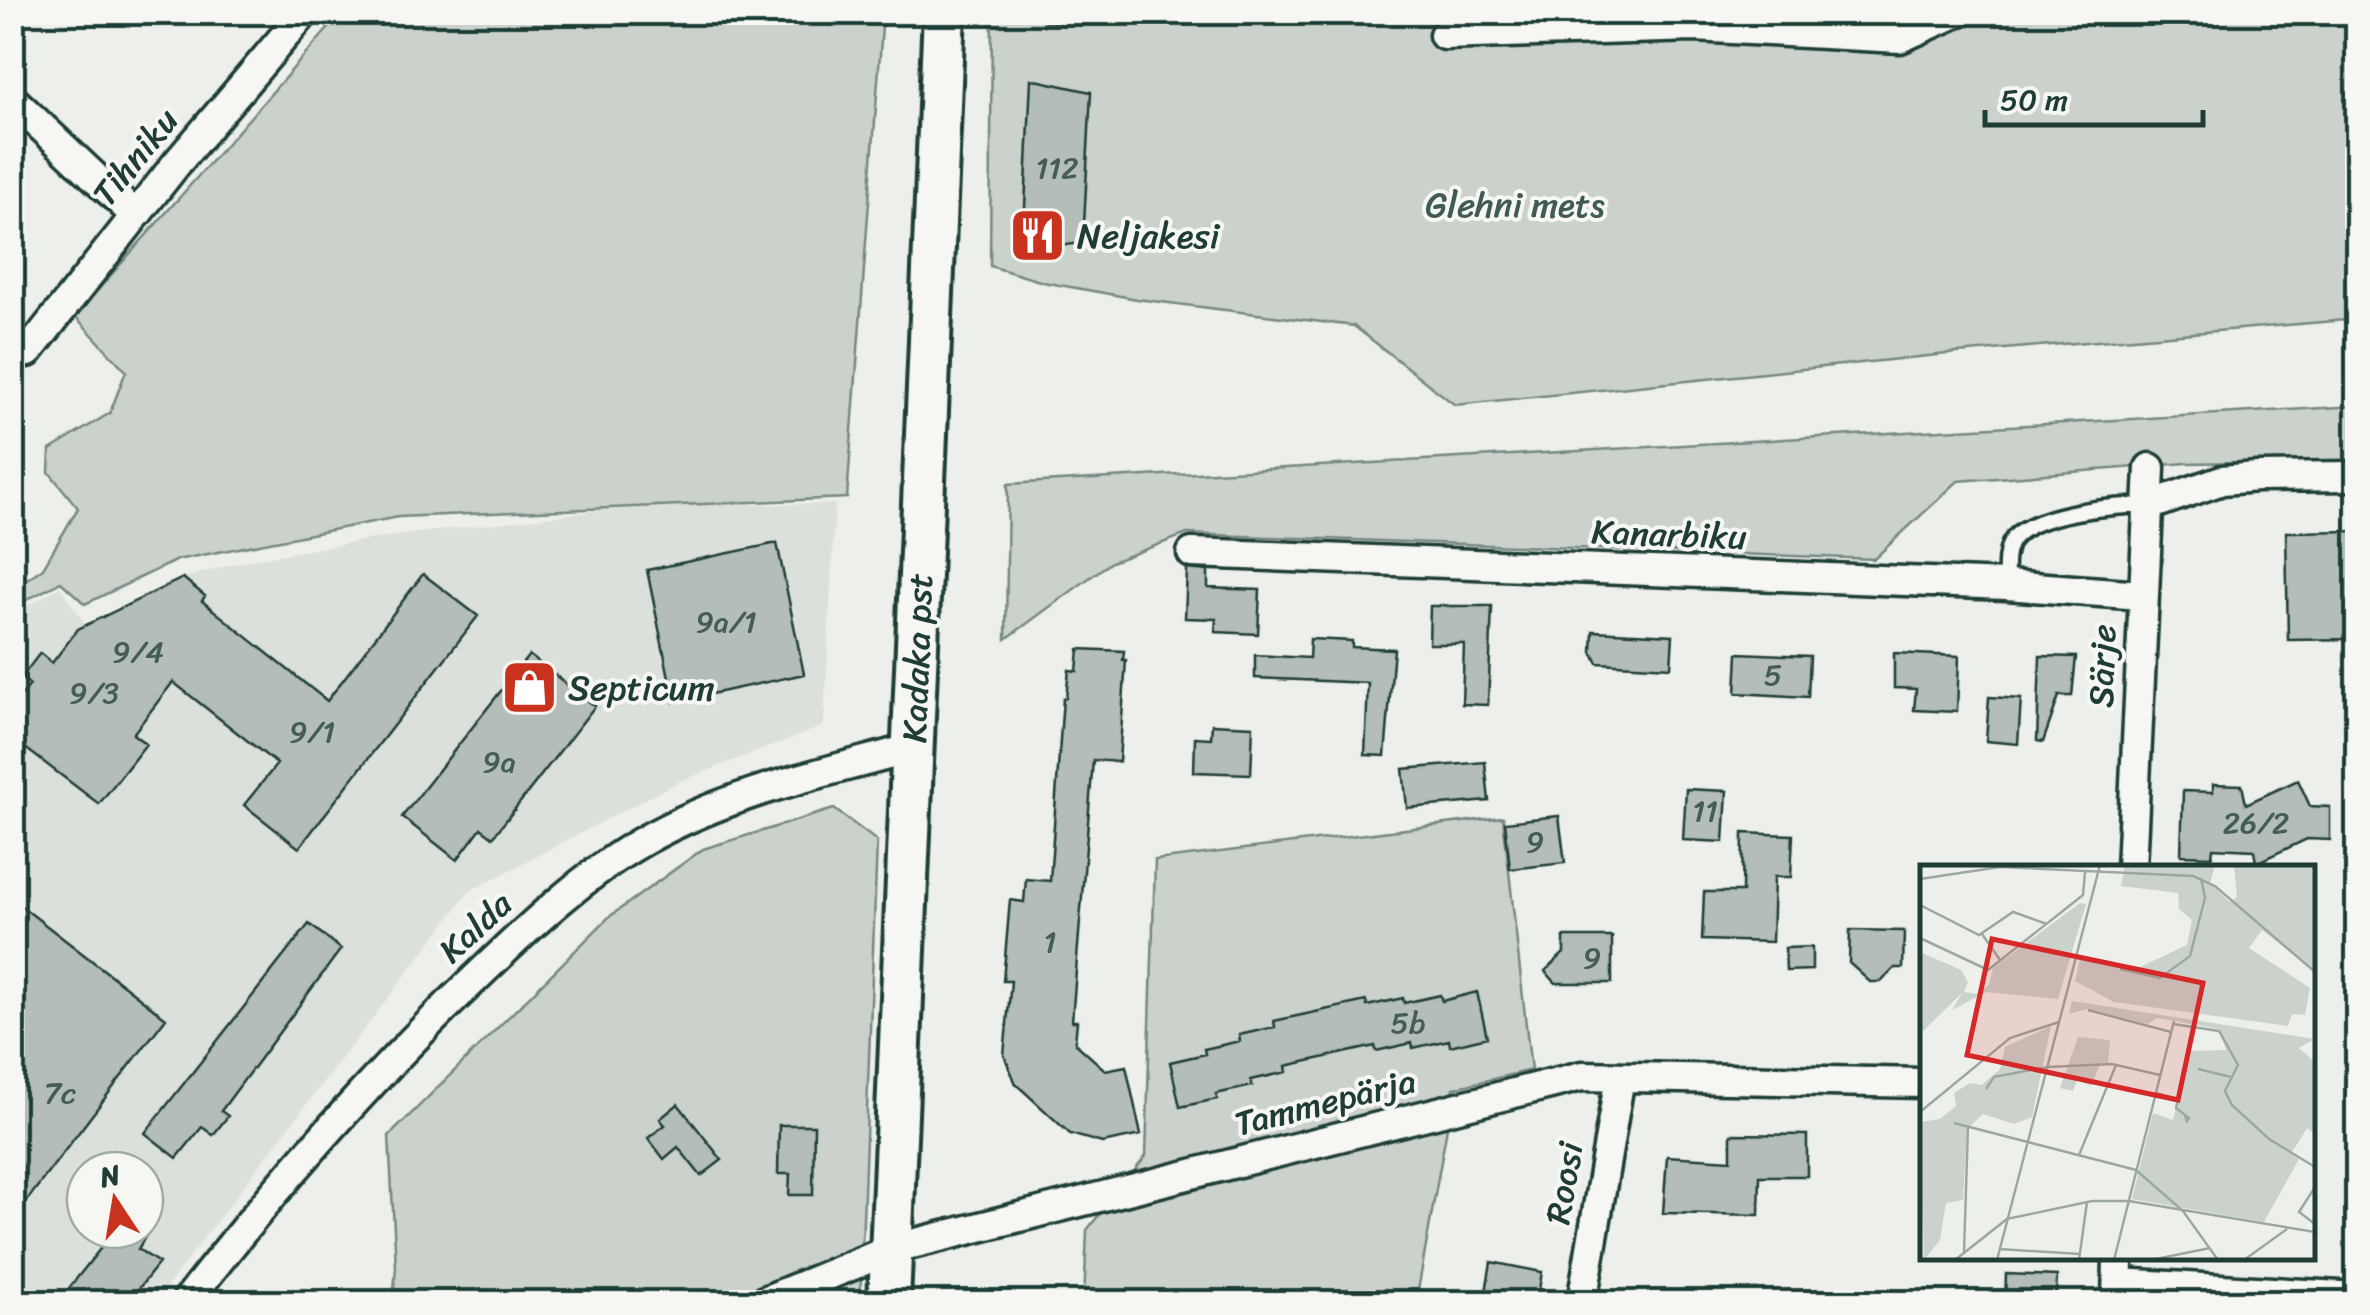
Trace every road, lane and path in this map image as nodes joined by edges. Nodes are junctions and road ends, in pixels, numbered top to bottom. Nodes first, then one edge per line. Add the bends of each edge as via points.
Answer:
1 (305, 12) edge
2 (944, 12) edge
3 (1046, 12) edge
4 (1958, 12) edge
5 (1056, 13) edge
6 (1444, 35) dead end
7 (12, 100) edge
8 (135, 214) junction
9 (20, 352) edge
10 (2150, 468) dead end
11 (2358, 476) edge
12 (2148, 506) junction
13 (1192, 554) dead end
14 (2006, 585) junction
15 (2142, 596) junction
16 (914, 748) junction
17 (2132, 865) edge
18 (1620, 1077) junction
19 (1920, 1083) edge
20 (892, 1249) junction
21 (2117, 1281) edge
22 (2358, 1297) edge
23 (186, 1302) edge
24 (762, 1302) edge
25 (888, 1302) edge
26 (1582, 1302) edge

1 - 8 street, Tihniku
2 - 16 main road, Kadaka pst
3 - 5 lane
4 - 6 street via 1900,38 1694,28
7 - 8 street
8 - 9 street, Tihniku
10 - 12 street, Särje
11 - 12 street via 2222,480
12 - 14 lane via 2120,504 2032,524 2008,548
12 - 15 street, Särje
13 - 14 street, Kanarbiku
14 - 15 street, Kanarbiku
15 - 17 street, Särje
16 - 20 main road, Kadaka pst
16 - 23 street, Kalda via 734,798 642,842 543,914 418,1032
18 - 19 street, Tammepärja
18 - 20 street, Tammepärja via 1582,1076
18 - 26 street, Roosi
20 - 24 street, Tammepärja
20 - 25 main road, Kadaka pst
21 - 22 street

